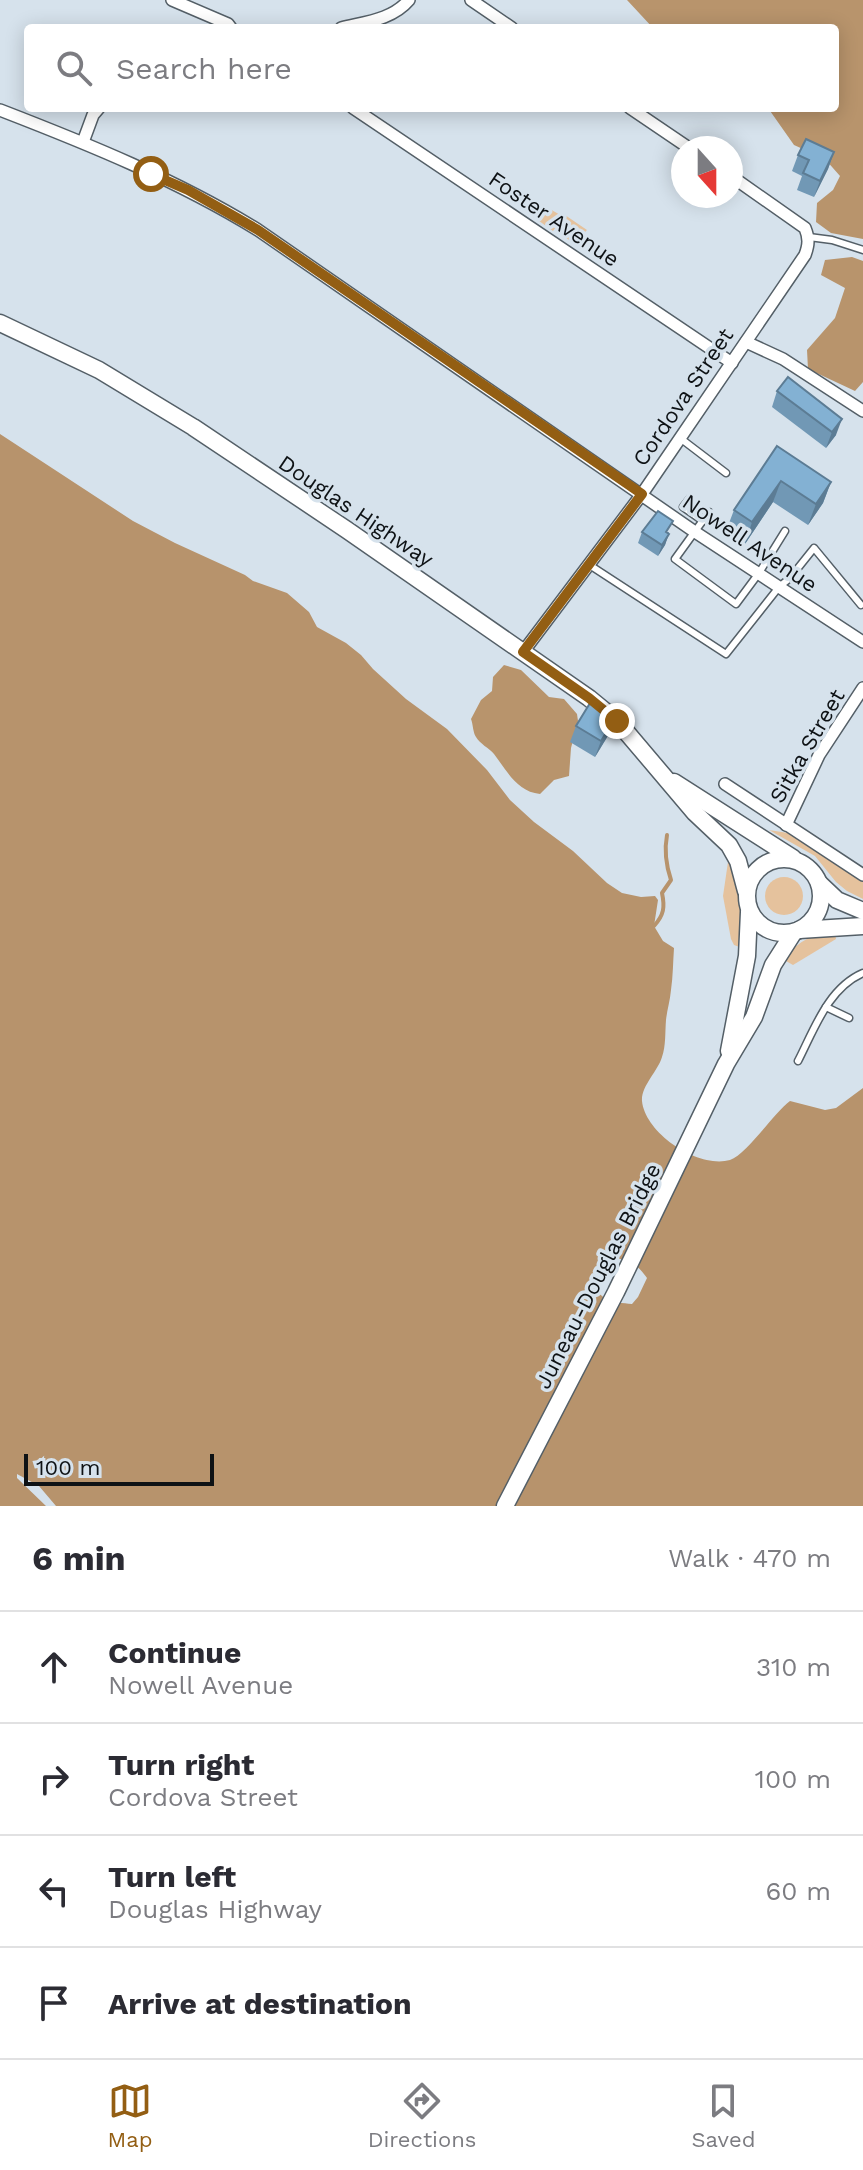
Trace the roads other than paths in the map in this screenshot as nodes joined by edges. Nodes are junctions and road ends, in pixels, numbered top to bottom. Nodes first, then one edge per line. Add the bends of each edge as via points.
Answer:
1 (172, 0) edge
2 (409, 0) edge
3 (471, 0) edge
4 (228, 24) edge
5 (357, 24) edge
6 (506, 24) edge
7 (0, 110) edge
8 (96, 112) edge
9 (359, 112) edge
10 (636, 112) edge
11 (671, 136) edge
12 (83, 142) junction
13 (743, 184) edge
14 (809, 237) junction
15 (863, 250) edge
16 (0, 323) edge
17 (746, 342) junction
18 (732, 363) junction
19 (861, 404) edge
20 (680, 438) junction
21 (726, 473) dead end
22 (642, 494) junction
23 (690, 498) dead end
24 (709, 512) dead end
25 (699, 527) junction
26 (785, 531) dead end
27 (588, 564) junction
28 (759, 573) junction
29 (779, 587) junction
30 (861, 605) edge
31 (863, 642) edge
32 (523, 652) junction
33 (863, 688) edge
34 (660, 773) junction
35 (725, 784) dead end
36 (786, 825) junction
37 (797, 861) junction
38 (863, 875) edge
39 (819, 883) junction
40 (746, 891) junction
41 (863, 911) edge
42 (749, 912) junction
43 (863, 926) edge
44 (797, 931) junction
45 (863, 973) edge
46 (826, 1007) junction
47 (849, 1018) dead end
48 (798, 1061) dead end
49 (726, 1064) junction
50 (505, 1506) edge

1 - 4 street
2 - 5 street via 389,16
3 - 6 street
7 - 12 street, Nowell Avenue
8 - 12 street
9 - 18 street, Foster Avenue
10 - 11 street
12 - 22 street, Nowell Avenue via 188,190 258,230
13 - 14 street via 797,221
14 - 15 lane
14 - 17 street, Cordova Street via 805,255
16 - 32 main road, Douglas Highway via 158,405
17 - 18 street, Cordova Street
17 - 19 street
18 - 20 street, Cordova Street
20 - 21 lane
20 - 22 street, Cordova Street
22 - 25 street, Nowell Avenue
22 - 27 street, Cordova Street
23 - 25 lane via 683,507
24 - 25 lane
25 - 28 street, Nowell Avenue
25 - 28 lane via 675,559 736,604
26 - 28 lane
27 - 29 lane via 726,654
27 - 32 street, Cordova Street
28 - 29 street, Nowell Avenue
29 - 30 lane via 814,548
29 - 31 street, Nowell Avenue
32 - 34 main road, Douglas Highway via 617,721
33 - 36 street, Sitka Street via 819,755
34 - 37 main road
34 - 40 main road, Douglas Highway via 729,845
35 - 36 street, Sitka Street
36 - 38 street, Sitka Street
37 - 39 main road
37 - 40 main road via 765,864
39 - 41 main road via 837,900
39 - 44 main road via 816,915
40 - 42 main road
42 - 44 main road via 773,932
42 - 49 main road via 747,956
43 - 44 main road
44 - 49 main road via 773,965 754,1017
45 - 46 lane
46 - 47 lane
46 - 48 lane
49 - 50 main road, Juneau-Douglas Bridge

